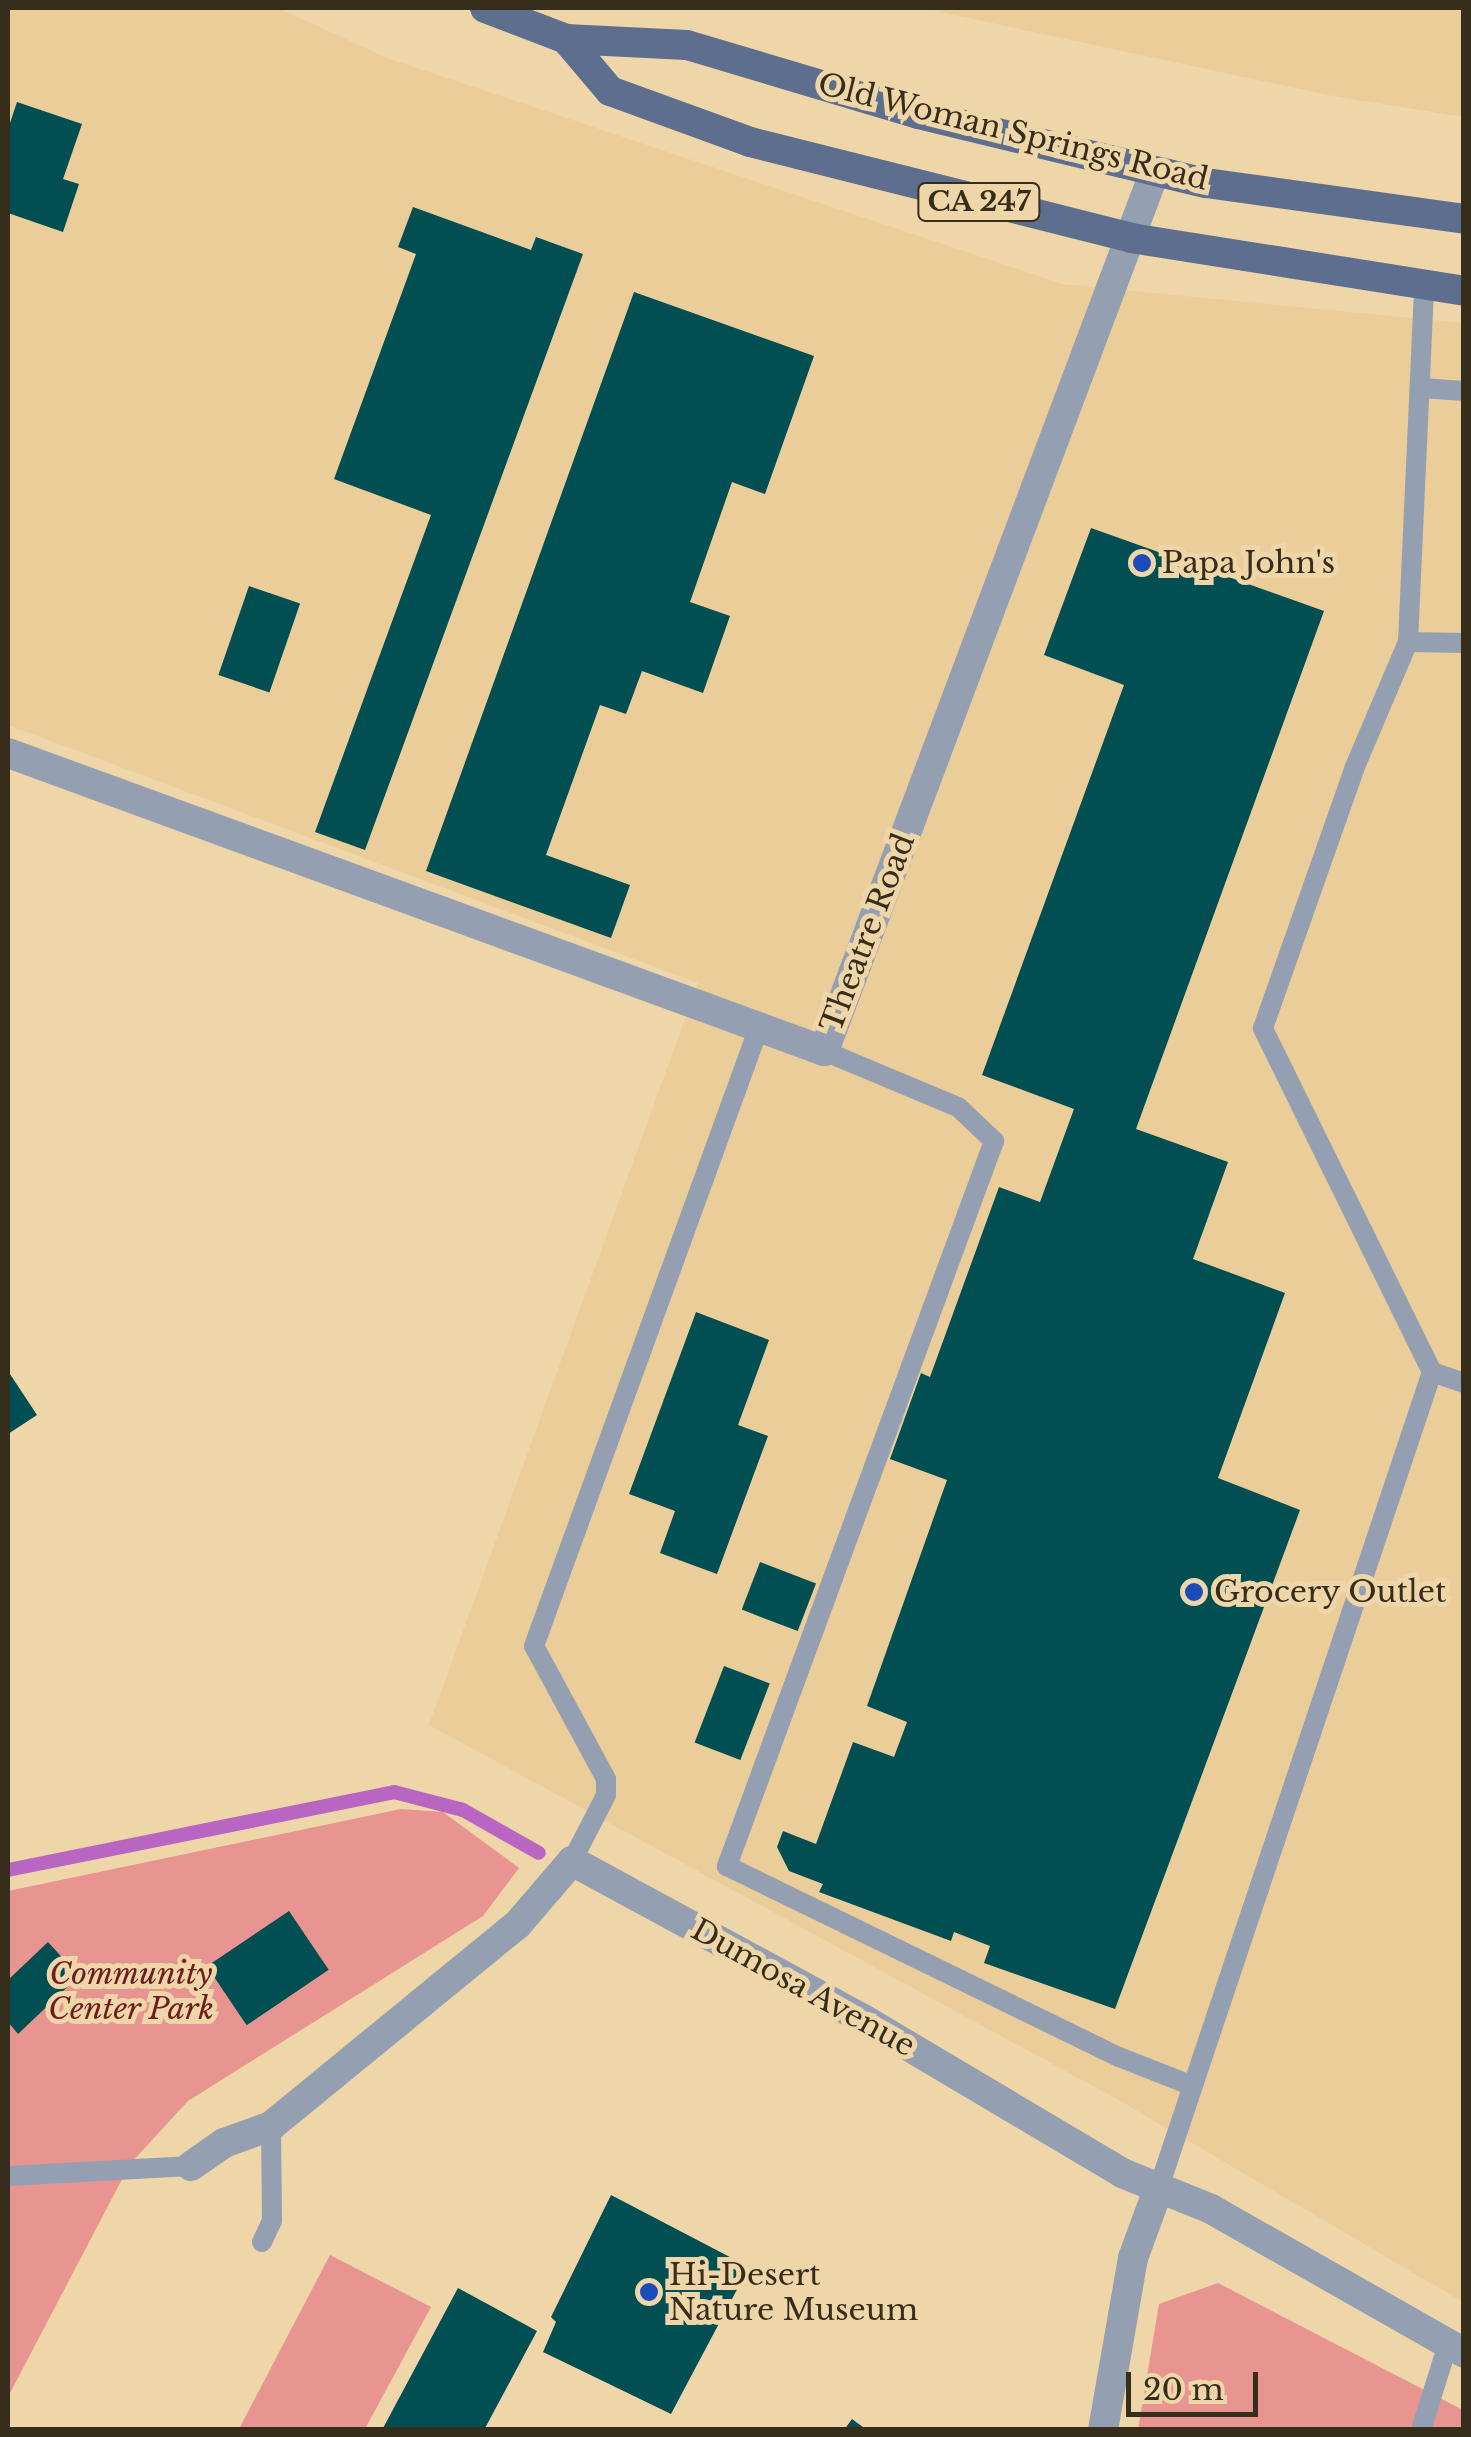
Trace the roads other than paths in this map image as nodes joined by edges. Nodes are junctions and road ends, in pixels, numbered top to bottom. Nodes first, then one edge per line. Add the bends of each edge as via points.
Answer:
1 (485, 8) edge
2 (566, 39) junction
3 (1155, 170) junction
4 (1464, 219) edge
5 (1131, 238) junction
6 (1424, 287) junction
7 (1464, 291) edge
8 (1422, 388) junction
9 (1464, 390) edge
10 (1408, 642) junction
11 (1464, 644) edge
12 (8, 753) edge
13 (759, 1027) junction
14 (824, 1051) junction
15 (1432, 1372) junction
16 (1464, 1382) edge
17 (572, 1861) junction
18 (1193, 2086) junction
19 (271, 2126) junction
20 (191, 2166) joint
21 (8, 2176) edge
22 (1159, 2187) junction
23 (262, 2242) dead end
24 (1456, 2348) edge
25 (1103, 2430) edge
26 (1421, 2430) edge

1 - 2 main road, Old Woman Springs Road / CA 247
2 - 3 main road, Old Woman Springs Road / CA 247 via 687,44 918,114
2 - 5 main road, Old Woman Springs Road / CA 247 via 610,91 750,142
3 - 4 main road, Old Woman Springs Road / CA 247
3 - 5 street, Theatre Road
5 - 6 main road, Old Woman Springs Road / CA 247
5 - 14 street, Theatre Road
6 - 7 main road, Old Woman Springs Road / CA 247
6 - 8 lane
8 - 9 lane
8 - 10 lane
10 - 11 lane
10 - 15 lane via 1354,769 1264,1028
12 - 13 street, Theatre Road
13 - 14 street, Theatre Road
13 - 17 lane via 534,1646 606,1779 606,1795
14 - 18 lane via 958,1107 994,1141 728,1866 1119,2057
15 - 16 lane
15 - 18 lane
17 - 19 street via 517,1925
17 - 22 street, Dumosa Avenue
18 - 22 lane
19 - 20 street via 224,2143
19 - 23 lane via 272,2221
20 - 21 lane
22 - 24 street, Dumosa Avenue via 1211,2209
22 - 25 street via 1133,2258
24 - 26 lane

